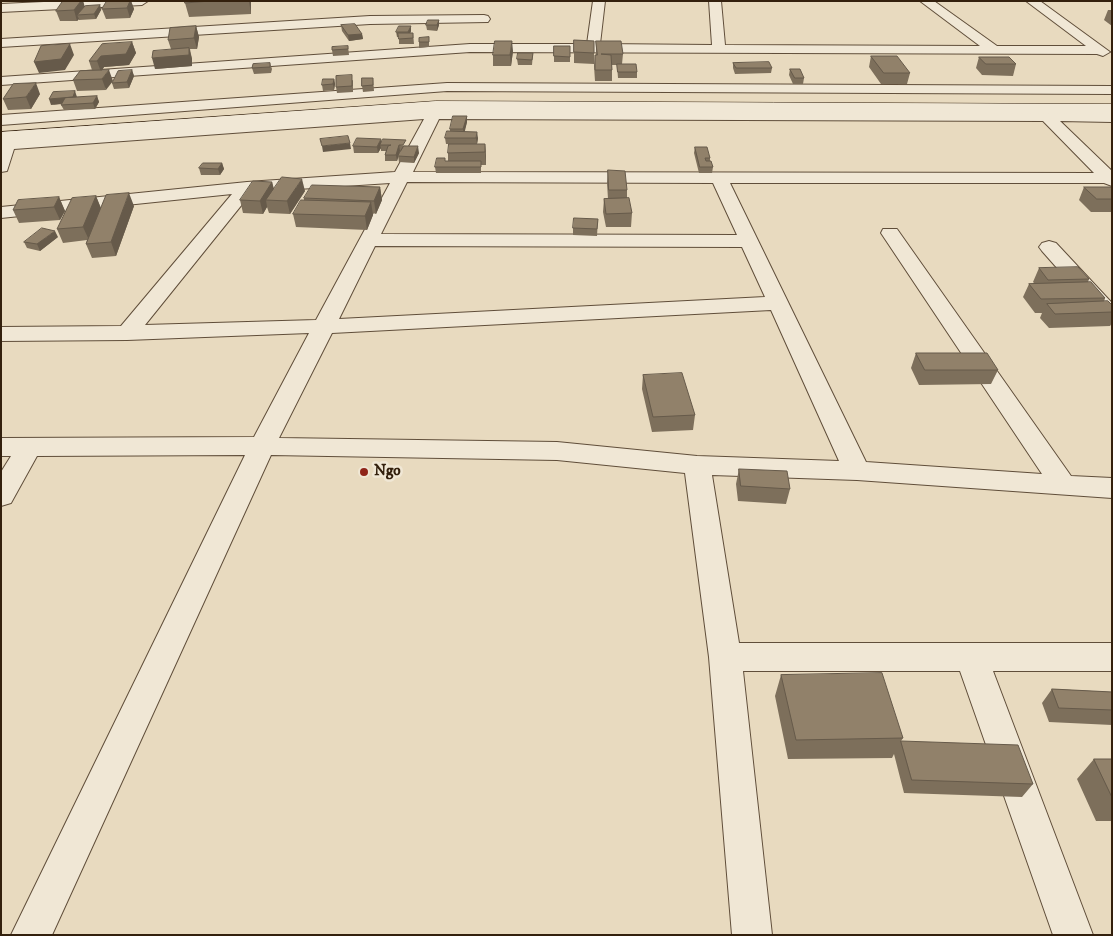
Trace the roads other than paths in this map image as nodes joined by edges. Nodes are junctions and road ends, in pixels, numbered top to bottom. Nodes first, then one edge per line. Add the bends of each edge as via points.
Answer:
1 (142, 1) edge
2 (600, 1) edge
3 (715, 1) edge
4 (926, 1) edge
5 (1032, 1) edge
6 (78, 3) edge
7 (1, 8) edge
8 (487, 13) joint
9 (1, 43) edge
10 (470, 48) junction
11 (593, 48) junction
12 (641, 48) junction
13 (719, 48) junction
14 (993, 49) junction
15 (1100, 50) junction
16 (1112, 59) edge
17 (644, 65) dead end
18 (1, 81) edge
19 (447, 87) junction
20 (579, 90) junction
21 (1112, 90) edge
22 (1112, 97) edge
23 (1112, 108) edge
24 (434, 114) junction
25 (1047, 117) junction
26 (1112, 117) edge
27 (1, 120) edge
28 (1, 126) edge
29 (3, 142) edge
30 (1, 167) edge
31 (402, 177) junction
32 (719, 177) junction
33 (1110, 179) edge
34 (247, 187) junction
35 (1, 213) edge
36 (890, 233) dead end
37 (369, 240) junction
38 (749, 240) junction
39 (1049, 247) dead end
40 (779, 303) junction
41 (1112, 316) edge
42 (324, 326) junction
43 (127, 333) junction
44 (1, 334) edge
45 (262, 446) junction
46 (1, 447) edge
47 (29, 447) junction
48 (697, 465) junction
49 (856, 471) junction
50 (1063, 484) junction
51 (1112, 488) edge
52 (1, 496) edge
53 (1112, 657) edge
54 (724, 658) junction
55 (972, 658) junction
56 (31, 935) edge
57 (752, 935) edge
58 (1073, 935) edge

1 - 6 street
2 - 11 street
3 - 13 street
4 - 14 street
5 - 15 street
6 - 7 street
8 - 9 street
8 - 10 street
10 - 11 street
10 - 18 street
10 - 19 street
11 - 12 street
12 - 13 street
12 - 17 street
13 - 14 street
14 - 15 street
15 - 16 street
19 - 20 street
19 - 27 street
20 - 21 street
20 - 22 street
20 - 28 street via 443,95
23 - 29 street via 436,106
24 - 25 street
24 - 29 street
24 - 31 street
25 - 26 street
25 - 33 street
29 - 30 street
31 - 32 street
31 - 34 street
31 - 37 street
32 - 33 street
32 - 38 street
34 - 35 street
34 - 43 street
36 - 50 street
37 - 38 street
37 - 42 street
38 - 40 street
39 - 41 street
40 - 42 street via 534,318
40 - 49 street
42 - 43 street
42 - 45 street
43 - 44 street
45 - 47 street
45 - 48 street via 557,451
45 - 56 street
46 - 47 street
47 - 52 street
48 - 49 street
48 - 54 street
49 - 50 street
50 - 51 street
53 - 55 street
54 - 55 street
54 - 57 street
55 - 58 street

